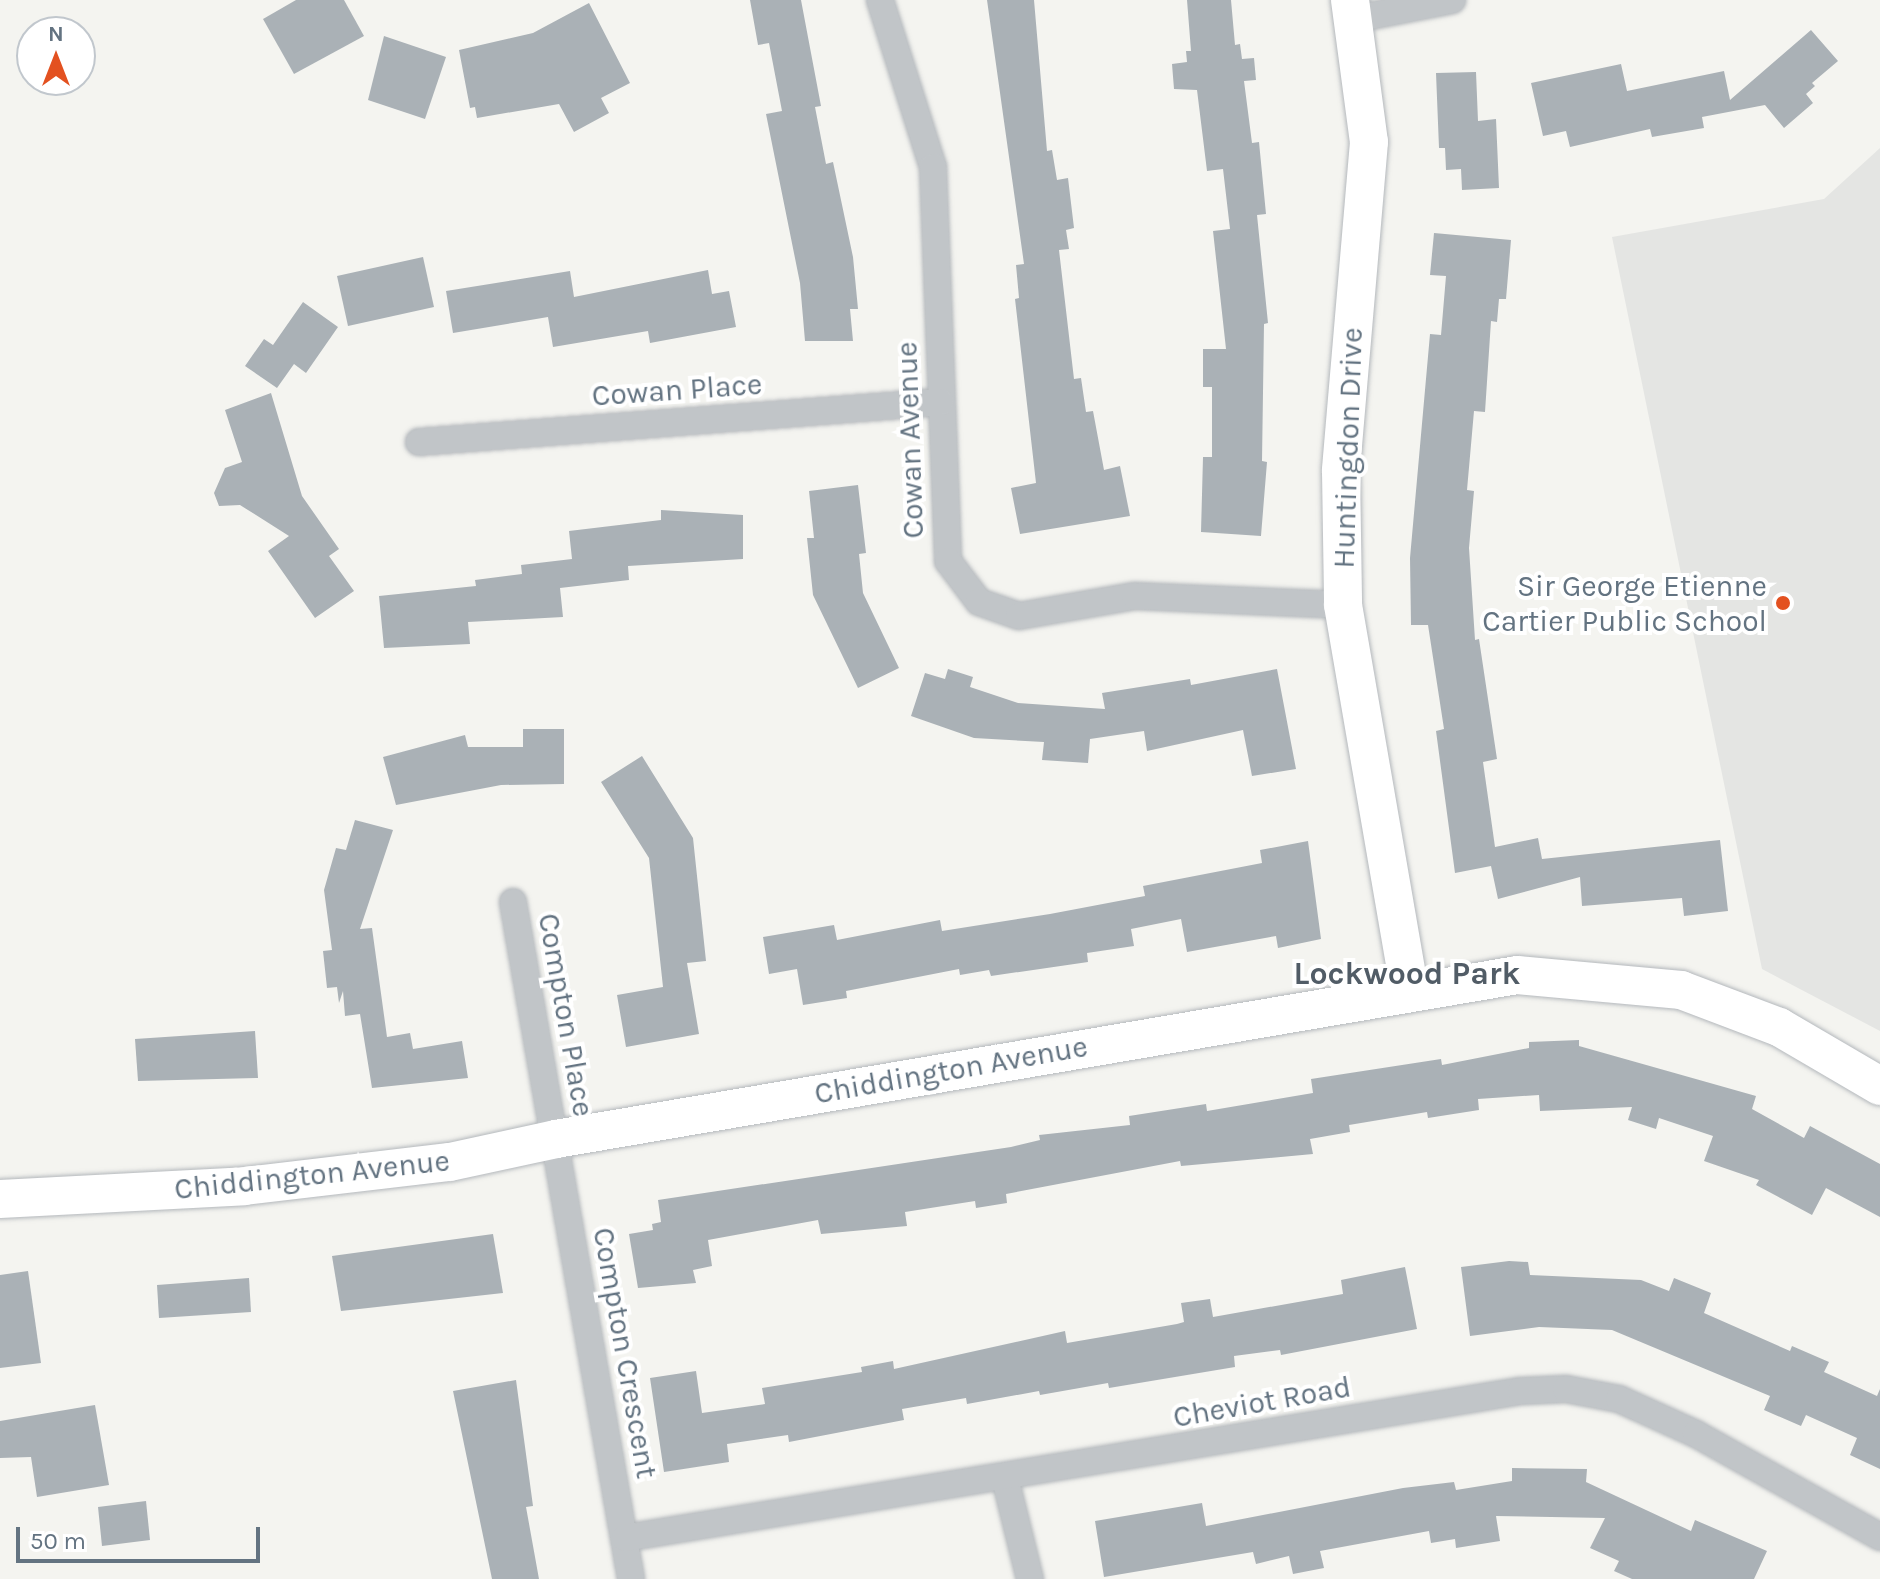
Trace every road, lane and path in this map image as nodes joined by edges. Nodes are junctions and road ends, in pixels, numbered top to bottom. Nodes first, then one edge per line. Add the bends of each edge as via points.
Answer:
1 (880, 0) edge
2 (1452, 0) edge
3 (1352, 10) edge
4 (940, 402) junction
5 (419, 442) dead end
6 (1343, 605) junction
7 (513, 902) dead end
8 (1409, 989) junction
9 (1880, 1086) edge
10 (556, 1139) junction
11 (0, 1199) edge
12 (1005, 1478) junction
13 (1880, 1537) edge
14 (625, 1538) junction
15 (631, 1579) edge
16 (1030, 1579) edge

1 - 4 street, Cowan Avenue via 933,167
2 - 3 street
3 - 6 street, Huntingdon Drive via 1369,142 1341,471
4 - 5 street, Cowan Place
4 - 6 street, Cowan Avenue via 948,561 979,602 1019,616 1135,596
6 - 8 street, Huntingdon Drive
7 - 10 street, Compton Place
8 - 9 street, Chiddington Avenue via 1517,975 1681,990 1779,1027
8 - 10 street, Chiddington Avenue
10 - 11 street, Chiddington Avenue via 450,1162 245,1186
10 - 14 street, Compton Crescent
12 - 13 street, Cheviot Road via 1521,1391 1566,1389 1619,1399 1696,1434
12 - 14 street, Cheviot Road
12 - 16 street
14 - 15 street, Compton Crescent

